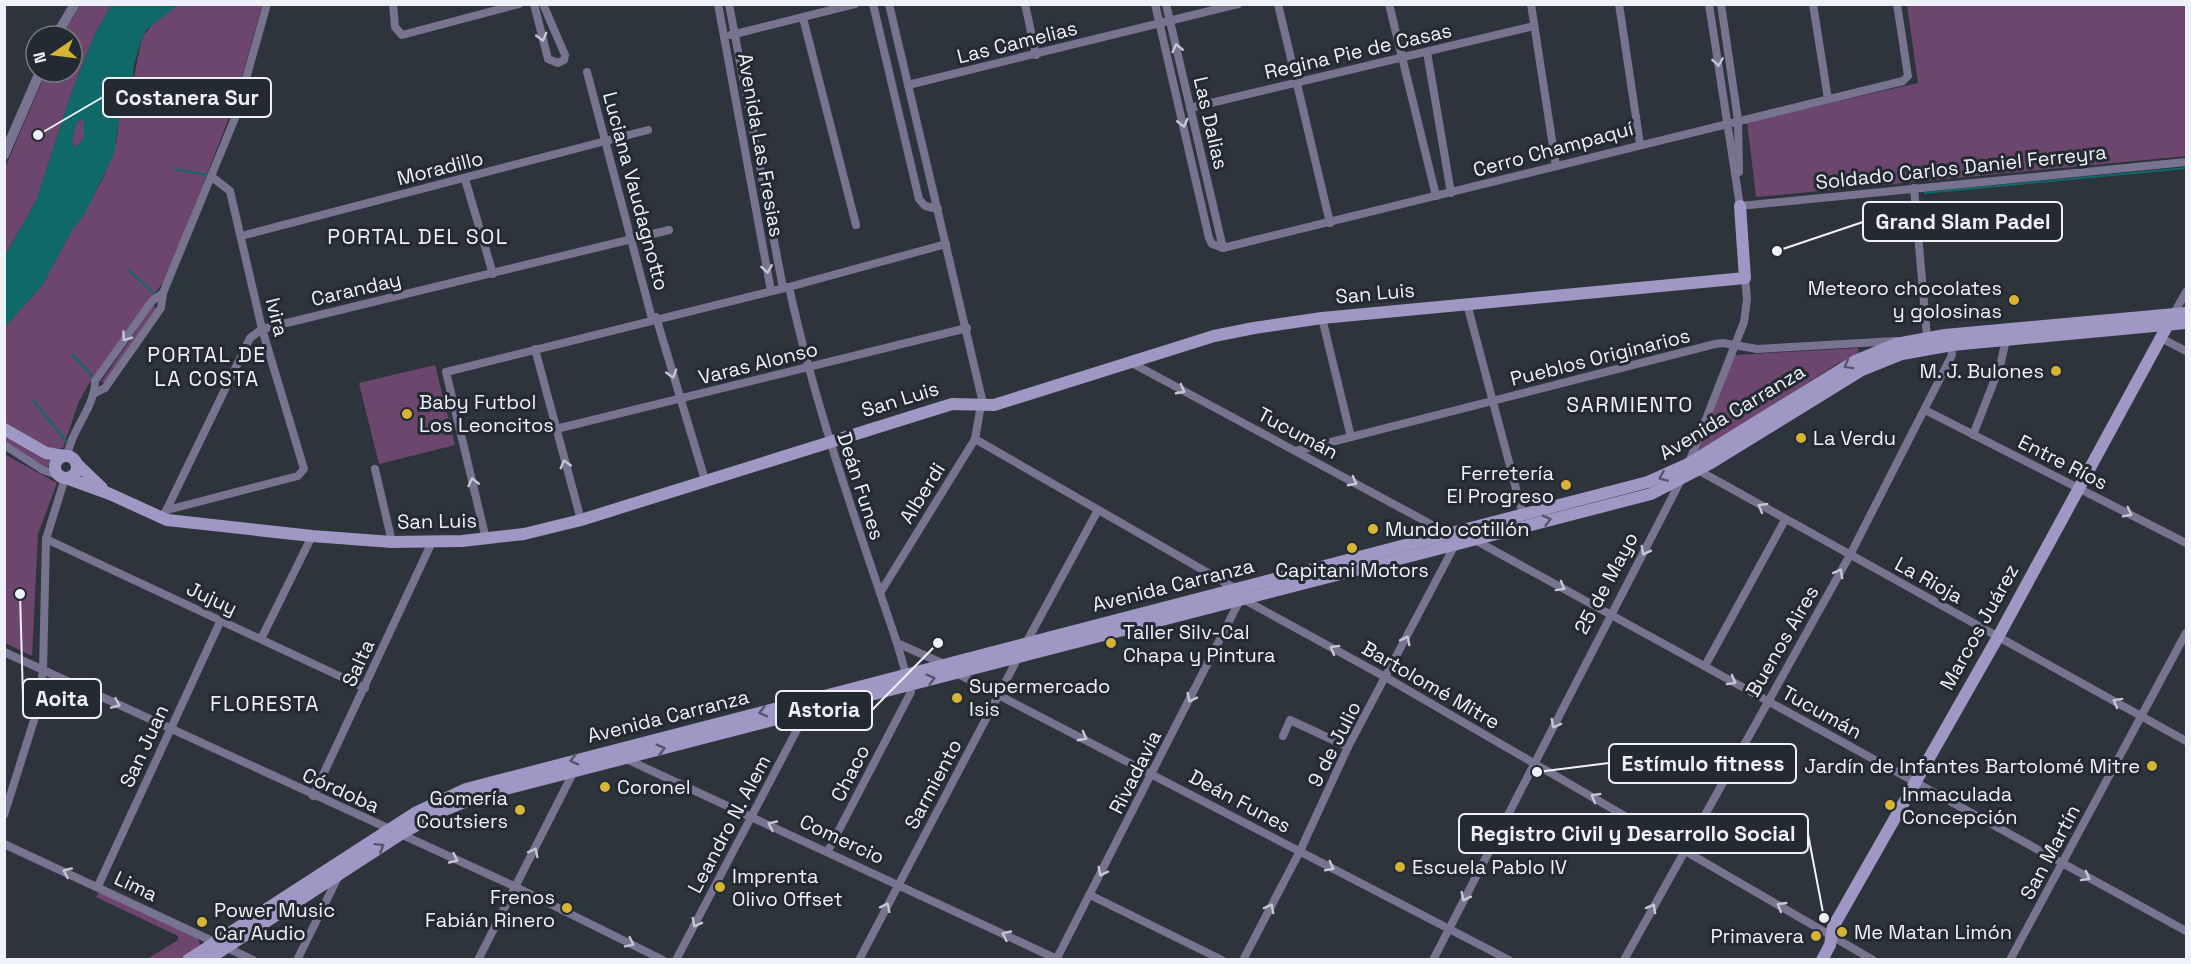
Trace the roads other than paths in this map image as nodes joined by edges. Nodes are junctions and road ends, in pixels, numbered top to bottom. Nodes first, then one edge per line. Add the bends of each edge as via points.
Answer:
1 (75, 4) edge
2 (267, 4) edge
3 (393, 4) edge
4 (519, 4) edge
5 (534, 4) edge
6 (543, 4) edge
7 (718, 4) edge
8 (729, 4) edge
9 (855, 4) edge
10 (873, 4) edge
11 (889, 4) edge
12 (1025, 4) edge
13 (1155, 4) edge
14 (1166, 4) edge
15 (1238, 4) edge
16 (1278, 4) edge
17 (1389, 4) edge
18 (1531, 4) edge
19 (1619, 4) edge
20 (1709, 4) edge
21 (1721, 4) edge
22 (1813, 4) edge
23 (1897, 4) edge
24 (803, 18) junction
25 (1170, 22) junction
26 (63, 24) edge
27 (1160, 24) junction
28 (1534, 26) junction
29 (735, 34) junction
30 (725, 37) junction
31 (1427, 52) junction
32 (1036, 55) junction
33 (1402, 57) junction
34 (587, 72) dead end
35 (1297, 82) junction
36 (34, 84) edge
37 (908, 85) junction
38 (1828, 99) junction
39 (1190, 108) junction
40 (1738, 120) junction
41 (1727, 123) junction
42 (648, 130) dead end
43 (8, 137) edge
44 (607, 141) junction
45 (1640, 144) junction
46 (4, 156) edge
47 (2187, 162) edge
48 (1556, 166) junction
49 (212, 177) junction
50 (465, 178) junction
51 (1914, 188) junction
52 (1451, 193) junction
53 (1436, 196) junction
54 (1740, 206) junction
55 (938, 209) junction
56 (1330, 223) junction
57 (856, 225) dead end
58 (669, 230) dead end
59 (241, 236) junction
60 (632, 240) junction
61 (946, 244) junction
62 (1223, 248) junction
63 (493, 274) junction
64 (1745, 278) junction
65 (786, 287) junction
66 (771, 291) junction
67 (2187, 292) edge
68 (1467, 304) junction
69 (2187, 313) edge
70 (654, 318) junction
71 (1322, 318) junction
72 (2171, 319) junction
73 (2187, 323) edge
74 (967, 328) junction
75 (262, 329) junction
76 (1922, 338) junction
77 (2161, 338) junction
78 (1948, 340) junction
79 (2006, 340) junction
80 (1735, 344) junction
81 (535, 349) junction
82 (2187, 351) edge
83 (1130, 362) junction
84 (807, 368) junction
85 (680, 399) junction
86 (1492, 401) junction
87 (982, 405) junction
88 (1925, 410) junction
89 (4, 429) edge
90 (556, 429) junction
91 (1973, 435) junction
92 (1351, 437) junction
93 (975, 439) junction
94 (829, 441) junction
95 (4, 445) edge
96 (1296, 451) junction
97 (46, 453) junction
98 (70, 459) junction
99 (1694, 467) junction
100 (375, 469) dead end
101 (62, 475) junction
102 (705, 480) junction
103 (1682, 480) junction
104 (2079, 488) junction
105 (110, 494) junction
106 (1098, 510) junction
107 (165, 514) junction
108 (1523, 515) junction
109 (581, 520) junction
110 (1785, 520) junction
111 (312, 536) junction
112 (46, 539) junction
113 (486, 539) junction
114 (1453, 539) junction
115 (1473, 539) junction
116 (392, 542) junction
117 (432, 542) junction
118 (2187, 543) edge
119 (1850, 555) junction
120 (880, 593) junction
121 (1238, 593) junction
122 (1612, 615) junction
123 (221, 620) junction
124 (2187, 633) edge
125 (1998, 637) junction
126 (261, 639) junction
127 (897, 644) junction
128 (1026, 644) junction
129 (4, 652) edge
130 (1019, 656) junction
131 (944, 664) junction
132 (1704, 666) junction
133 (43, 671) junction
134 (956, 672) junction
135 (1387, 678) junction
136 (909, 679) junction
137 (365, 688) junction
138 (999, 693) junction
139 (1767, 701) junction
140 (802, 707) junction
141 (2142, 715) junction
142 (170, 729) junction
143 (1283, 735) dead end
144 (2187, 741) edge
145 (1348, 747) junction
146 (610, 751) junction
147 (625, 758) junction
148 (1534, 762) junction
149 (574, 771) junction
150 (1153, 774) junction
151 (1913, 782) junction
152 (313, 796) junction
153 (4, 815) edge
154 (752, 816) junction
155 (389, 829) junction
156 (401, 834) junction
157 (4, 844) edge
158 (1685, 849) junction
159 (828, 851) junction
160 (1300, 851) junction
161 (347, 855) junction
162 (2063, 864) junction
163 (340, 872) junction
164 (898, 884) junction
165 (98, 886) junction
166 (516, 887) junction
167 (1090, 895) junction
168 (299, 899) junction
169 (321, 911) junction
170 (1449, 928) junction
171 (2187, 931) edge
172 (1832, 936) junction
173 (220, 944) junction
174 (1057, 959) edge
175 (188, 960) edge
176 (207, 960) edge
177 (252, 960) edge
178 (297, 960) edge
179 (478, 960) edge
180 (663, 960) edge
181 (676, 960) edge
182 (860, 960) edge
183 (1222, 960) edge
184 (1243, 960) edge
185 (1433, 960) edge
186 (1509, 960) edge
187 (1624, 960) edge
188 (1822, 960) edge
189 (1873, 960) edge
190 (2010, 960) edge

1 - 26 street
2 - 49 street via 240,103
3 - 4 street via 399,34
5 -> 6 street via 548,59 558,63 565,55
7 - 30 street, Avenida Las Fresias
8 - 29 street, Avenida Las Fresias
9 - 24 street
10 - 55 street via 919,199 925,206
11 - 37 street, Alberdi
12 - 32 street
13 - 27 street, Las Dalias
14 - 25 street, Las Dalias
15 - 25 street, Las Camelias
16 - 35 street
17 - 33 street
18 - 28 street
19 - 45 street
20 -> 41 street
21 - 40 street
22 - 38 street
23 - 38 street, Cerro Champaquí via 1908,76 1903,81
24 - 29 street
24 - 57 street
25 - 27 street, Las Camelias
39 -> 25 street, Las Dalias
27 - 32 street, Las Camelias
27 -> 62 street, Las Dalias via 1209,238 1212,244
28 - 31 street, Regina Pie de Casas
28 - 48 street
29 - 30 street
29 - 65 street, Avenida Las Fresias
30 -> 66 street, Avenida Las Fresias
31 - 33 street, Regina Pie de Casas
31 - 52 street
32 - 37 street, Las Camelias
33 - 35 street, Regina Pie de Casas
33 - 53 street
34 - 44 street, Luciana Vaudagnotto
35 - 39 street, Regina Pie de Casas
35 - 56 street
36 - 43 street
37 - 55 street, Alberdi
38 - 40 street, Cerro Champaquí
39 - 62 street, Las Dalias
40 - 41 street, Cerro Champaquí
40 - 54 street
41 - 45 street, Cerro Champaquí
41 - 54 street
42 - 44 street, Moradillo
43 - 46 street
44 - 50 street, Moradillo
44 - 60 street, Luciana Vaudagnotto
45 - 48 street, Cerro Champaquí
47 - 51 street, Soldado Carlos Daniel Ferreyra
48 - 52 street, Cerro Champaquí
49 - 59 street, Ivira via 230,191
49 - 98 street via 163,293 152,301 95,381 95,393 77,429
50 - 59 street, Moradillo
50 - 63 street
51 - 54 street, Soldado Carlos Daniel Ferreyra
51 - 76 street
52 - 53 street, Cerro Champaquí
53 - 56 street, Cerro Champaquí
54 - 64 main road
55 - 61 street, Alberdi
56 - 62 street, Cerro Champaquí
58 - 60 street, Caranday
59 - 75 street, Ivira
60 - 63 street, Caranday
60 - 70 street, Luciana Vaudagnotto
61 - 65 street
61 - 74 street, Alberdi
63 - 75 street, Caranday
64 - 68 main road, San Luis
64 - 80 street via 1746,310
65 - 66 street
65 - 84 street, Deán Funes
66 - 70 street
67 - 72 street
68 - 71 main road, San Luis
68 - 86 street
69 - 72 main road, Avenida Carranza
70 - 81 street
70 -> 85 street, Luciana Vaudagnotto
71 - 83 main road, San Luis via 1214,336
71 - 92 street
72 - 73 main road, Avenida Carranza
72 - 77 main road, Marcos Juárez
72 - 78 main road, Avenida Carranza
72 - 79 main road, Avenida Carranza
74 - 84 street, Varas Alonso
74 - 87 street, Alberdi via 982,389
75 - 107 street via 250,338
75 - 107 street, Ivira via 303,472
76 - 78 main road, Avenida Carranza
76 - 80 street, Pueblos Originarios via 1757,349
76 -> 99 main road, Avenida Carranza via 1856,361
77 - 82 street
77 - 104 main road, Marcos Juárez
78 - 79 main road, Avenida Carranza
78 - 88 street, Buenos Aires via 1952,356
78 - 99 main road, Avenida Carranza via 1862,370
79 - 91 street
80 - 86 street, Pueblos Originarios via 1714,344
80 - 99 street
81 - 90 street
113 -> 81 street via 446,372
83 - 87 main road, San Luis via 994,405
83 -> 96 street, Tucumán
84 - 85 street, Varas Alonso
84 - 94 street, Deán Funes
85 - 90 street, Varas Alonso
85 - 102 street, Luciana Vaudagnotto
86 - 92 street, Pueblos Originarios
86 - 108 street
87 - 93 street, Alberdi
87 - 94 main road, San Luis via 952,404
88 - 91 street, Entre Ríos
88 - 119 street, Buenos Aires
89 - 97 main road
109 -> 90 street
91 - 104 street, Entre Ríos
92 - 96 street, Pueblos Originarios
93 - 106 street, Bartolomé Mitre
93 - 120 street, Alberdi
94 - 102 main road, San Luis
94 - 120 street, Deán Funes
95 - 101 street via 43,470
96 -> 114 street, Tucumán
97 - 98 main road
97 - 101 main road
98 - 101 main road via 58,460
98 - 101 main road via 76,472
98 - 105 main road, San Luis
99 - 103 main road, Avenida Carranza
99 -> 108 main road, Avenida Carranza
110 -> 99 street, La Rioja
100 - 116 street
101 - 105 main road, San Luis
101 - 112 street
102 - 109 main road, San Luis
115 -> 103 main road, Avenida Carranza via 1651,494
103 -> 122 street, 25 de Mayo
104 -> 118 street, Entre Ríos
104 - 125 main road, Marcos Juárez
105 - 107 main road, San Luis
106 - 121 street, Bartolomé Mitre
106 - 128 street
107 - 111 main road, San Luis
108 - 114 main road, Avenida Carranza
109 - 113 main road, San Luis
110 - 119 street, La Rioja
110 - 132 street
111 - 116 main road, San Luis
111 - 126 street
112 - 123 street, Jujuy
112 - 133 street
113 - 117 main road, San Luis
114 - 115 main road, Avenida Carranza
114 - 121 main road, Avenida Carranza
135 -> 114 street, 9 de Julio
115 -> 122 street, Tucumán
116 - 117 main road, San Luis
117 - 137 street, Salta
119 - 125 street, La Rioja
139 -> 119 street, Buenos Aires
120 - 127 street, Deán Funes
121 - 128 main road, Avenida Carranza
121 - 130 main road, Avenida Carranza
135 -> 121 street, Bartolomé Mitre
121 -> 150 street, Rivadavia
122 - 132 street, Tucumán
122 -> 148 street, 25 de Mayo
123 - 126 street, Jujuy
123 - 142 street, San Juan
124 - 141 street, San Martín
141 -> 125 street, La Rioja
125 - 151 main road, Marcos Juárez
126 - 137 street, Jujuy
127 - 131 street
127 - 136 street
128 - 131 main road, Avenida Carranza
129 - 133 street, Córdoba
130 - 134 main road, Avenida Carranza
130 - 138 street, Sarmiento
131 - 136 main road, Avenida Carranza
132 -> 139 street, Tucumán
133 -> 142 street, Córdoba
133 - 153 street via 36,714
136 -> 134 main road, Avenida Carranza
134 - 138 street, Deán Funes
135 - 145 street, 9 de Julio
135 - 148 street, Bartolomé Mitre
136 - 140 main road, Avenida Carranza
136 - 159 street, Chaco via 911,692
137 - 152 street, Salta
138 -> 150 street, Deán Funes
138 - 164 street, Sarmiento
139 - 151 street, Tucumán
139 - 158 street, Buenos Aires
140 -> 146 main road, Avenida Carranza
147 -> 140 main road, Avenida Carranza
140 - 154 street, Leandro N. Alem
141 - 144 street, La Rioja
141 - 162 street, San Martín
142 - 152 street, Córdoba
142 - 165 street, San Juan
143 - 145 street via 1290,720
145 - 160 street, 9 de Julio
146 - 147 street, Comercio
146 -> 155 main road, Avenida Carranza via 466,789 430,804
147 - 149 main road, Avenida Carranza
147 - 154 street, Comercio
158 -> 148 street, Bartolomé Mitre
148 -> 170 street, 25 de Mayo
149 - 156 main road, Avenida Carranza via 469,800
166 -> 149 street
150 - 160 street, Deán Funes
150 -> 167 street, Rivadavia
151 - 162 street, Tucumán
151 - 172 main road, Marcos Juárez via 1833,927
152 - 155 street, Córdoba
159 -> 154 street, Comercio
154 -> 181 street, Leandro N. Alem
155 - 156 street, Córdoba
155 - 161 main road, Avenida Carranza
163 -> 156 main road, Avenida Carranza
156 -> 166 street, Córdoba
165 -> 157 street, Lima
172 -> 158 street, Bartolomé Mitre
187 -> 158 street, Buenos Aires
159 - 164 street, Comercio
160 -> 170 street, Deán Funes
184 -> 160 street, 9 de Julio
161 - 163 street
161 - 173 main road, Avenida Carranza
162 -> 171 street, Tucumán
162 - 190 street, San Martín
163 - 168 main road, Avenida Carranza
163 - 169 street
174 -> 164 street, Comercio
182 -> 164 street, Sarmiento
165 - 173 street, Lima
166 - 179 street
166 -> 180 street, Córdoba
167 - 174 street, Rivadavia
167 - 183 street
168 - 169 street via 317,896
168 - 173 main road, Avenida Carranza
169 - 178 street
170 - 185 street, 25 de Mayo
170 - 186 street, Deán Funes
172 - 188 main road, Marcos Juárez
172 - 189 street, Bartolomé Mitre
173 - 175 main road, Avenida Carranza
173 - 176 main road, Avenida Carranza
173 - 177 street, Lima

